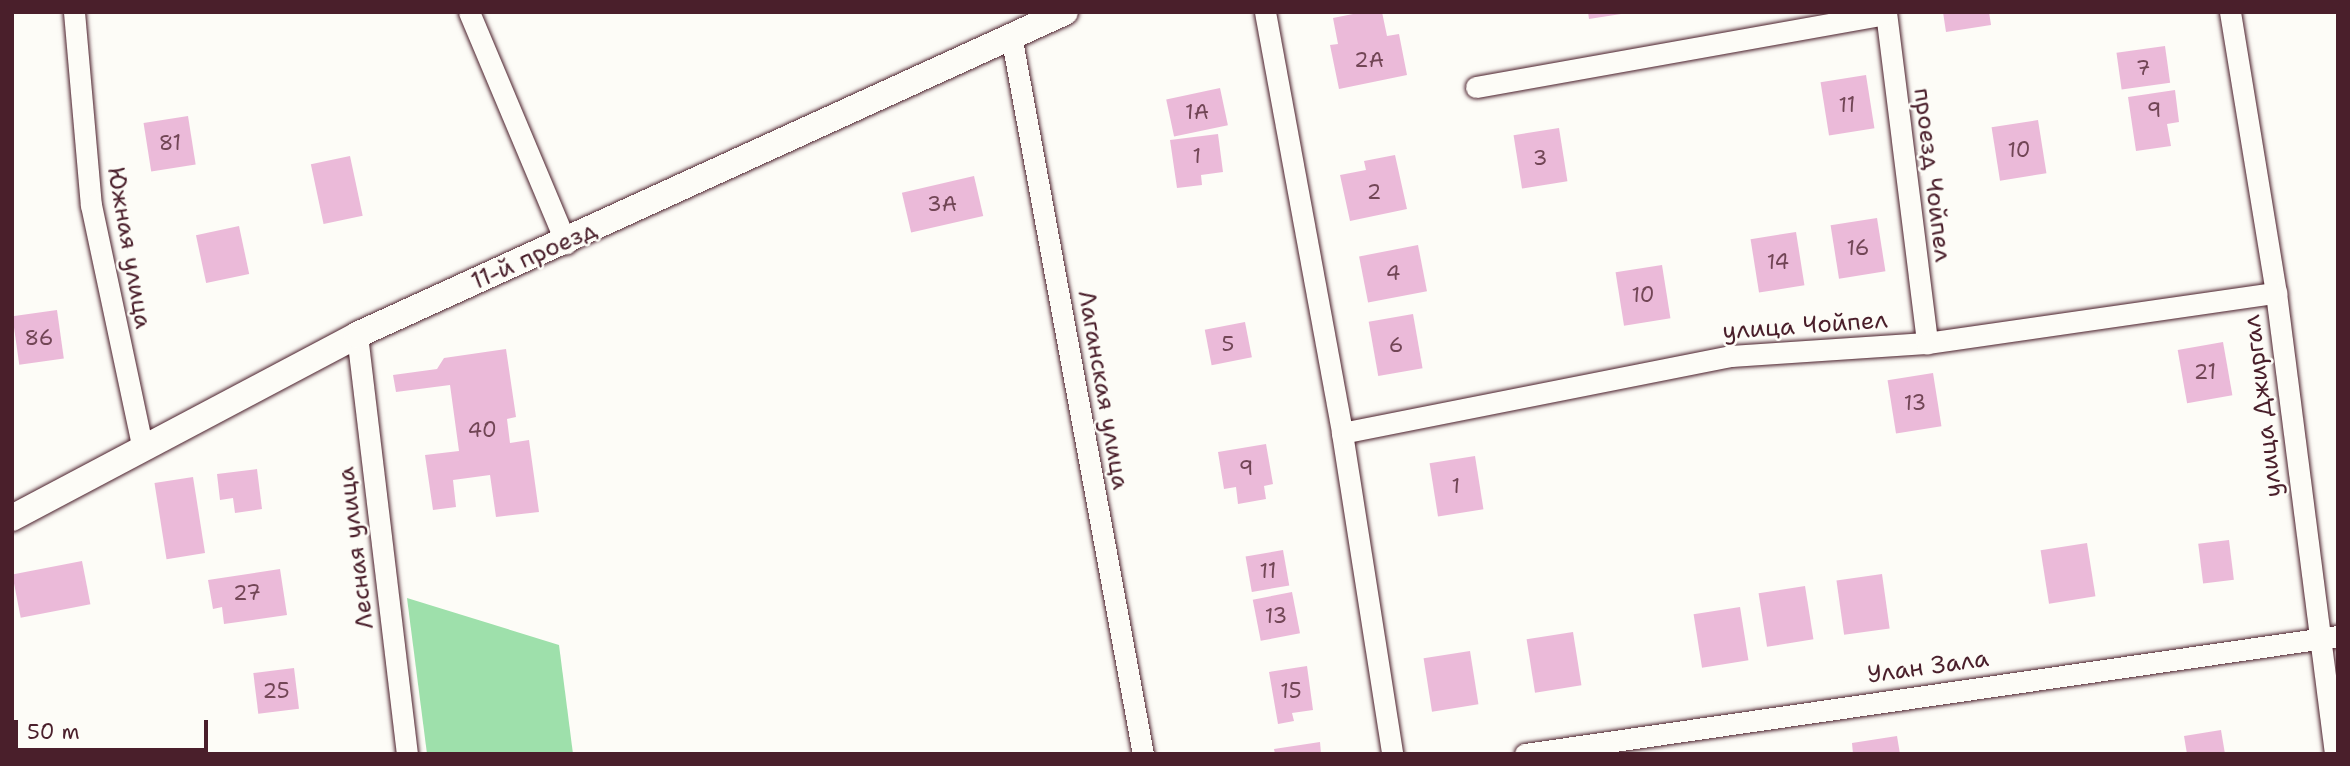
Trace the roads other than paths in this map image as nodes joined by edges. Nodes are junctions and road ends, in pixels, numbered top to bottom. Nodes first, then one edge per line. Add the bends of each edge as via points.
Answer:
1 (74, 12) edge
2 (469, 12) edge
3 (1065, 12) edge
4 (1265, 12) edge
5 (2230, 12) edge
6 (1886, 13) edge
7 (1011, 35) junction
8 (1476, 87) dead end
9 (566, 243) junction
10 (2276, 293) junction
11 (357, 335) junction
12 (1927, 343) junction
13 (1342, 433) junction
14 (143, 449) junction
15 (12, 518) edge
16 (2328, 637) edge
17 (407, 754) edge
18 (1143, 754) edge
19 (1392, 754) edge
20 (1525, 754) edge
21 (2335, 754) edge

1 - 14 street, Южная улица via 90,205
2 - 9 street
3 - 7 street, 11-й проезд
4 - 13 street
5 - 10 street, улица Джиргал
6 - 8 street, проезд Чойпел
6 - 12 street, проезд Чойпел
7 - 9 street, 11-й проезд
7 - 18 street, Лаганская улица
9 - 11 street, 11-й проезд
10 - 12 street, улица Чойпел
10 - 16 street, улица Джиргал
11 - 14 street, 11-й проезд
11 - 17 street, Лесная улица
12 - 13 street, улица Чойпел via 1730,356
13 - 19 street
14 - 15 street, 11-й проезд
16 - 20 street, Улан Зала
16 - 21 street, улица Джиргал

